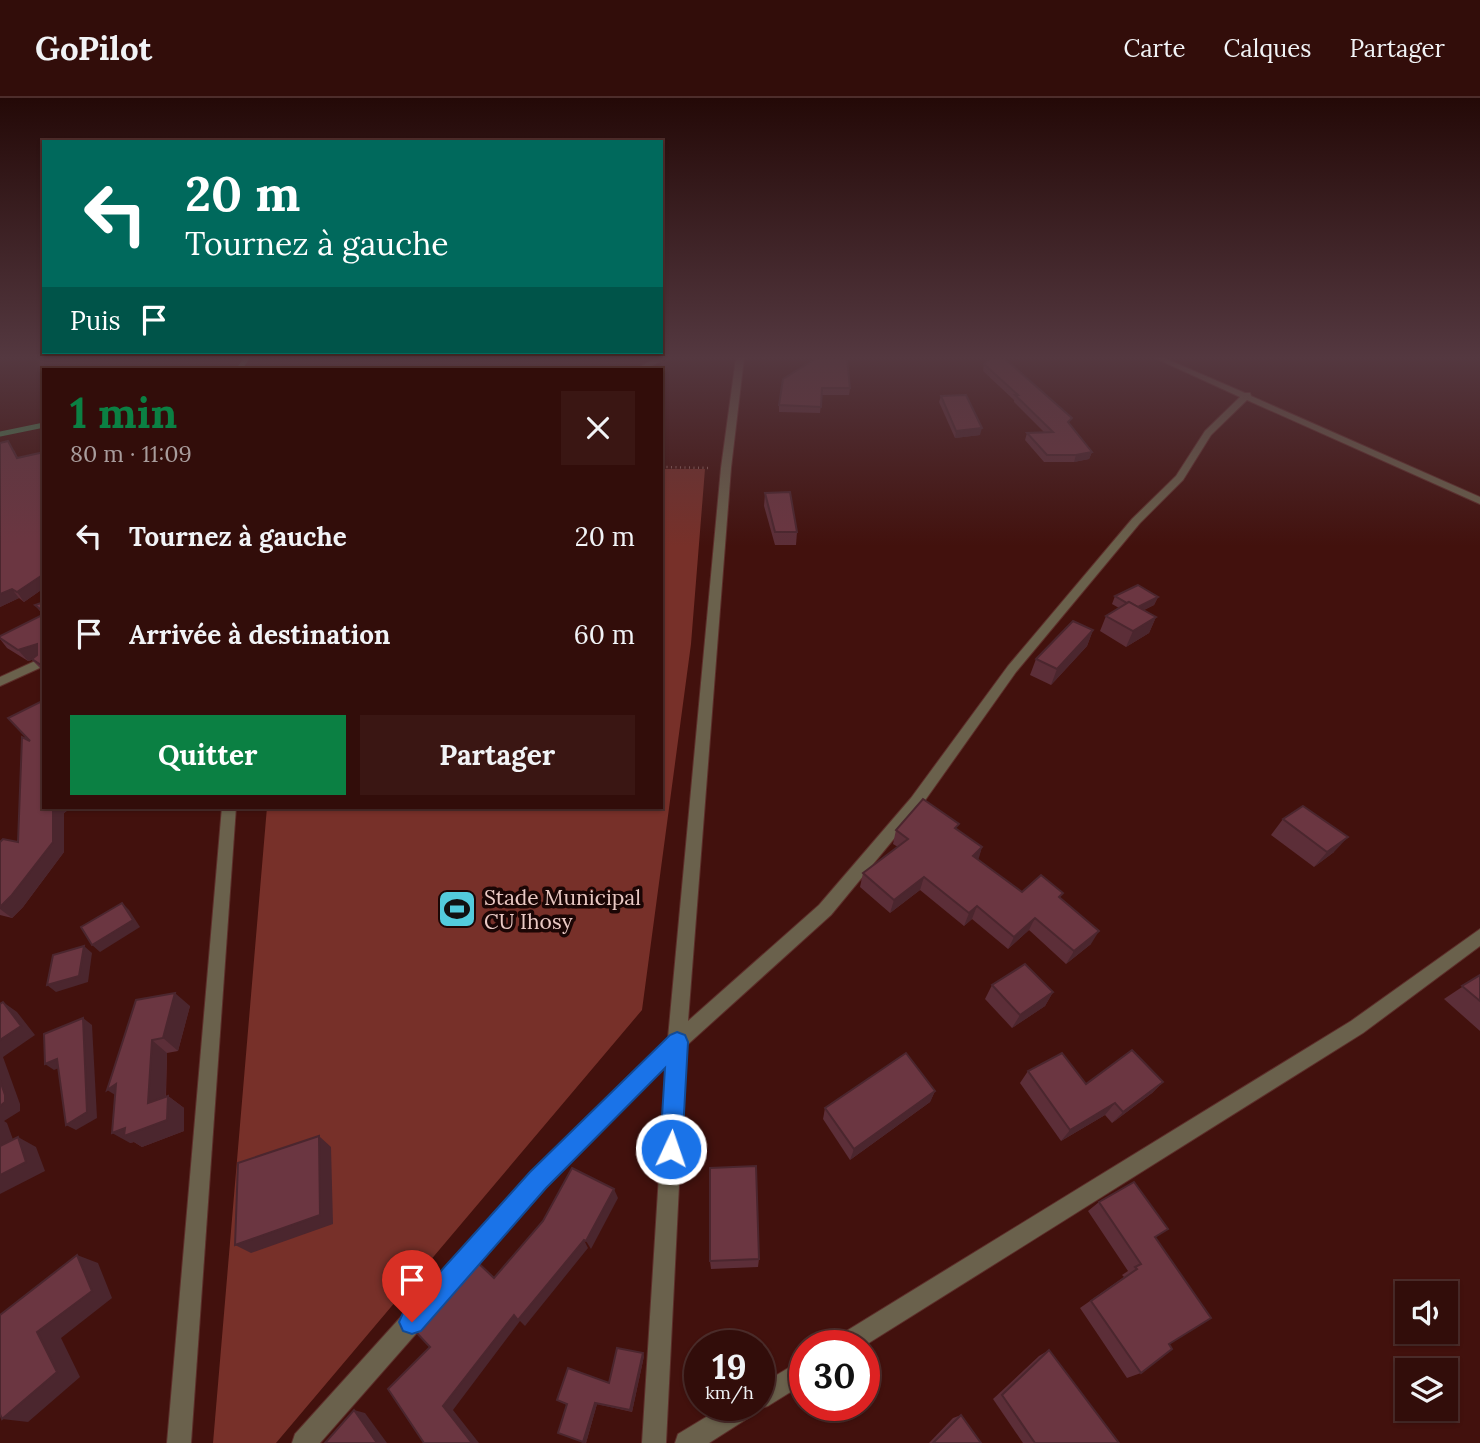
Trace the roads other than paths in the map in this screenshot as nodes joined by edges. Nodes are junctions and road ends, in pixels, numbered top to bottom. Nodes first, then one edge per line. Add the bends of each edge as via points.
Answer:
1 (732, 421) edge
2 (1221, 421) edge
3 (1302, 421) edge
4 (1480, 501) edge
5 (42, 662) edge
6 (0, 682) edge
7 (229, 809) edge
8 (1480, 936) edge
9 (677, 1042) junction
10 (870, 1330) edge
11 (722, 1421) edge
12 (179, 1443) edge
13 (304, 1443) edge
14 (654, 1443) edge
15 (687, 1443) edge

1 - 9 street
2 - 9 street via 1180,478 1136,521 1012,668 916,802 825,910
3 - 4 street
5 - 6 street
7 - 12 street
8 - 10 street via 1357,1027
9 - 13 street via 538,1180
9 - 14 street
11 - 15 street

